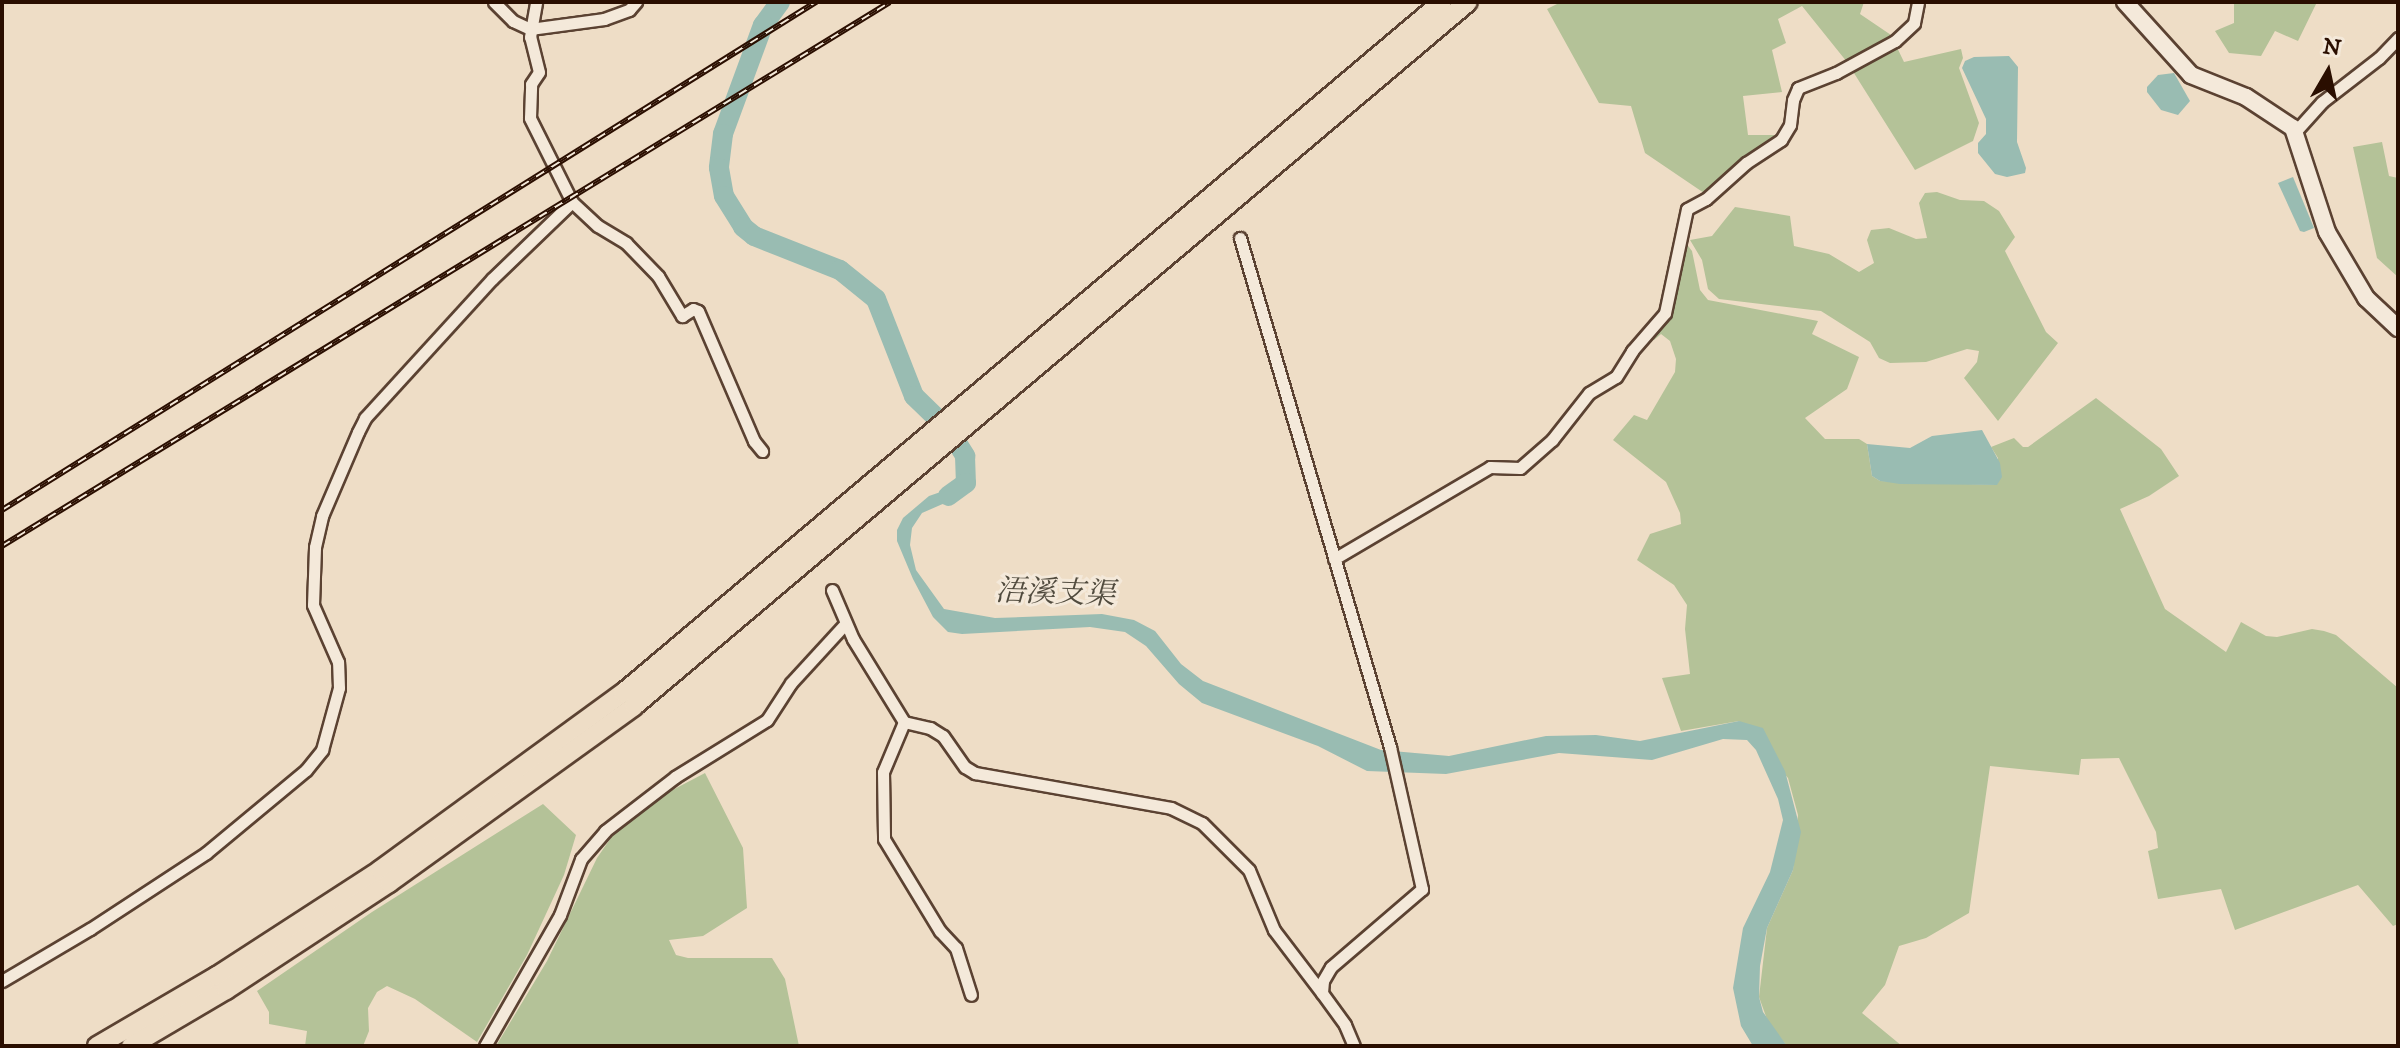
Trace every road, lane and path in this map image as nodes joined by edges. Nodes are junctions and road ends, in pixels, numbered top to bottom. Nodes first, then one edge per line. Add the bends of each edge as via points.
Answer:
1 (494, 2) edge
2 (536, 2) edge
3 (636, 2) edge
4 (1442, 2) edge
5 (1468, 2) edge
6 (1918, 2) edge
7 (2125, 2) edge
8 (530, 29) junction
9 (2398, 38) edge
10 (2295, 132) junction
11 (572, 202) junction
12 (1240, 238) dead end
13 (2398, 328) edge
14 (975, 410) junction
15 (762, 451) dead end
16 (925, 452) junction
17 (1334, 559) junction
18 (832, 590) dead end
19 (845, 624) junction
20 (904, 722) junction
21 (2, 981) edge
22 (1322, 993) junction
23 (971, 995) dead end
24 (97, 1046) edge
25 (131, 1046) edge
26 (485, 1046) edge
27 (1354, 1046) edge

1 - 8 street
2 - 8 street
3 - 8 street via 604,19
4 - 14 main road
5 - 14 main road
6 - 17 street via 1914,23 1895,41 1798,88 1781,140 1687,209 1665,313 1616,377 1589,393 1552,440 1520,468 1490,467
7 - 10 street via 2191,75 2246,97
8 - 11 street via 539,72 531,84 530,118
9 - 10 street
10 - 13 street via 2327,232 2360,290
11 - 15 street via 626,243 658,276 682,316 698,311
11 - 21 street via 492,279 365,418 322,516 315,547 313,605 338,662 339,688 328,738 315,760 206,853
12 - 17 street
14 - 16 main road
16 - 24 main road via 527,766 315,913
16 - 25 main road via 693,658 537,779 324,927
17 - 22 street via 1390,747 1422,889 1331,967
18 - 19 street
19 - 20 street
19 - 26 street via 791,683 767,720 675,777 605,831 581,859 560,915
20 - 22 street via 943,736 975,773 1171,808 1202,823 1249,870 1274,930
20 - 23 street via 883,772 882,833 940,931 956,948
22 - 27 street

